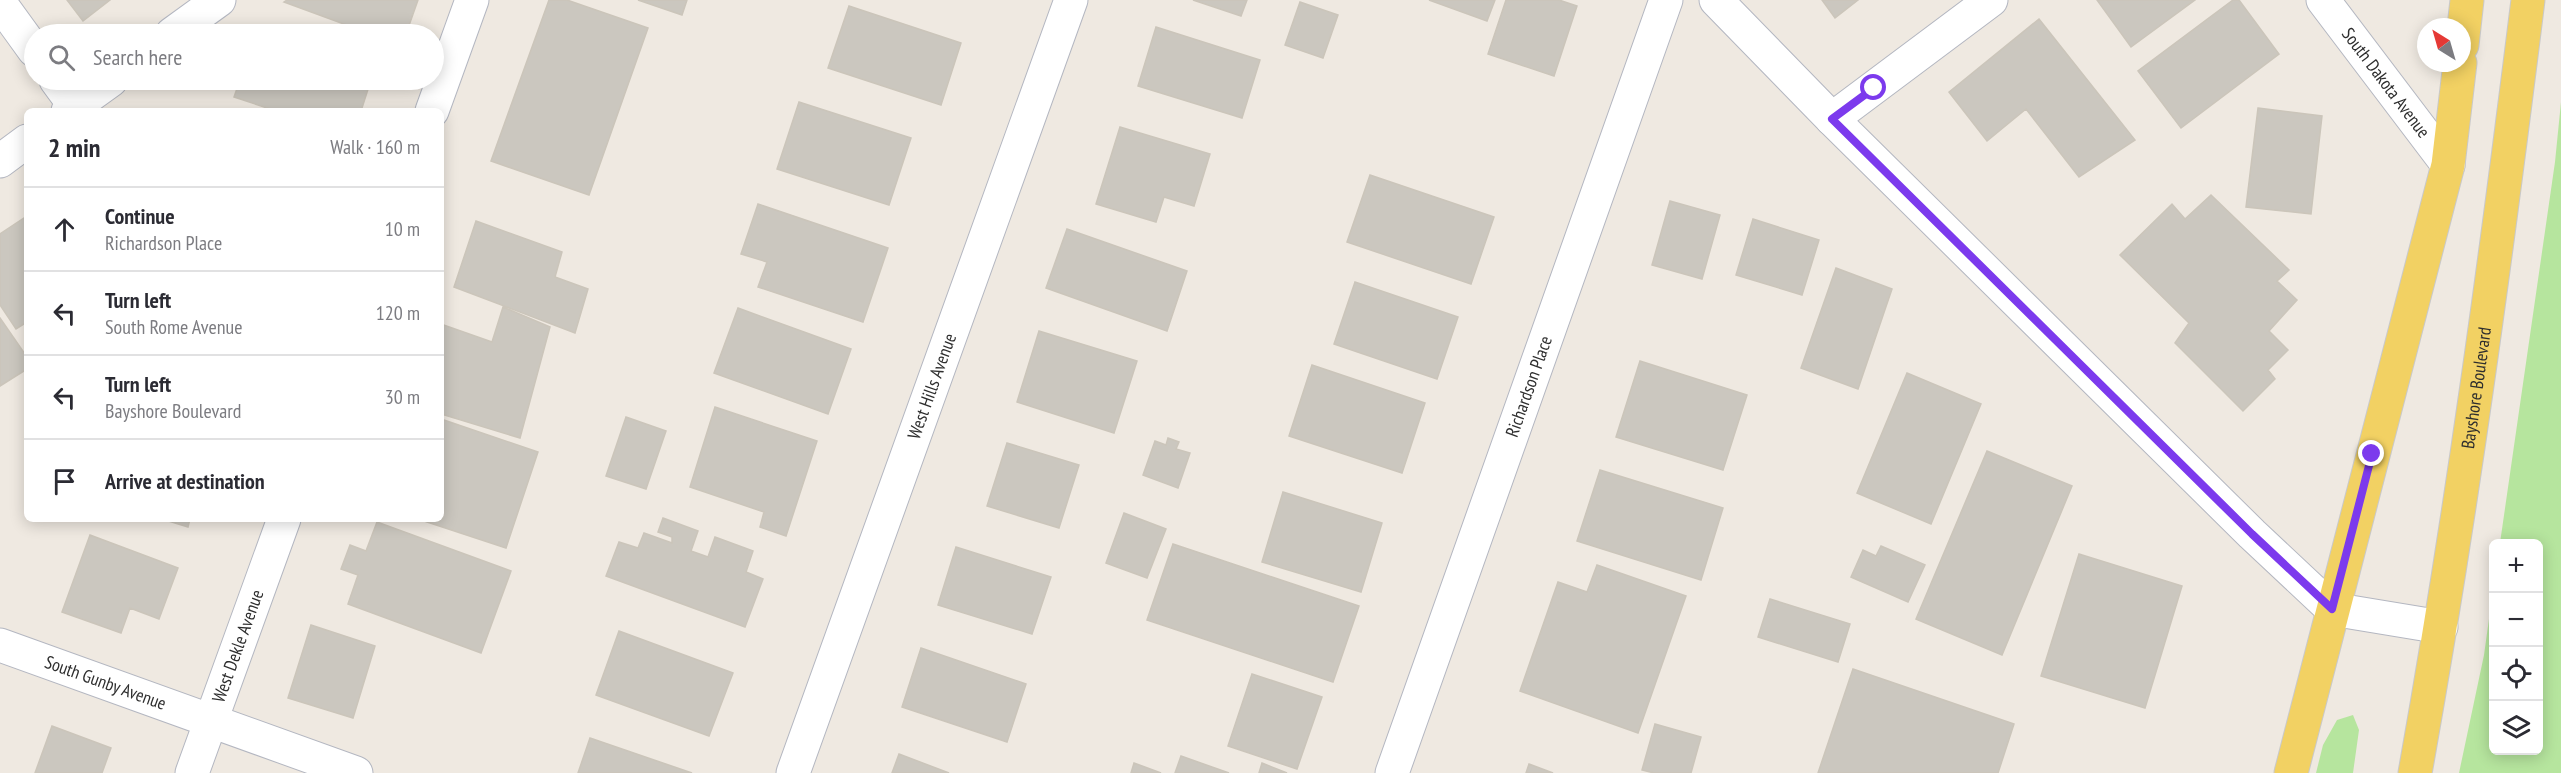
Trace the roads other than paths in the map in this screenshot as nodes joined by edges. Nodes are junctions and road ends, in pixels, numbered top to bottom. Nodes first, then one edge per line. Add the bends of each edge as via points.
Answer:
1 (219, 0) edge
2 (472, 0) edge
3 (1071, 0) edge
4 (1666, 0) edge
5 (1716, 0) edge
6 (1991, 0) edge
7 (2323, 0) edge
8 (2467, 0) edge
9 (2528, 0) edge
10 (0, 3) edge
11 (2465, 18) edge
12 (186, 24) edge
13 (24, 36) edge
14 (2459, 72) edge
15 (444, 78) edge
16 (61, 90) edge
17 (97, 90) edge
18 (440, 90) edge
19 (71, 108) edge
20 (433, 108) edge
21 (1832, 119) junction
22 (24, 143) edge
23 (0, 161) edge
24 (2448, 165) junction
25 (283, 522) edge
26 (2332, 609) junction
27 (2441, 627) junction
28 (0, 645) edge
29 (211, 722) junction
30 (192, 773) edge
31 (356, 773) edge
32 (793, 773) edge
33 (1392, 773) edge
34 (2291, 773) edge
35 (2415, 773) edge

1 - 12 street
2 - 15 street
3 - 32 street, West Hills Avenue
4 - 33 street, Richardson Place
5 - 21 street
6 - 21 street
7 - 24 street, South Dakota Avenue
8 - 11 main road
9 - 27 main road, Bayshore Boulevard
10 - 13 street
14 - 24 main road
16 - 19 street
17 - 19 street
18 - 20 street
21 - 26 street
22 - 23 street
24 - 26 main road
25 - 29 street, West Dekle Avenue
26 - 27 street
26 - 34 main road
27 - 35 main road, Bayshore Boulevard
28 - 29 street, South Gunby Avenue
29 - 30 street, West Dekle Avenue
29 - 31 street, South Gunby Avenue

